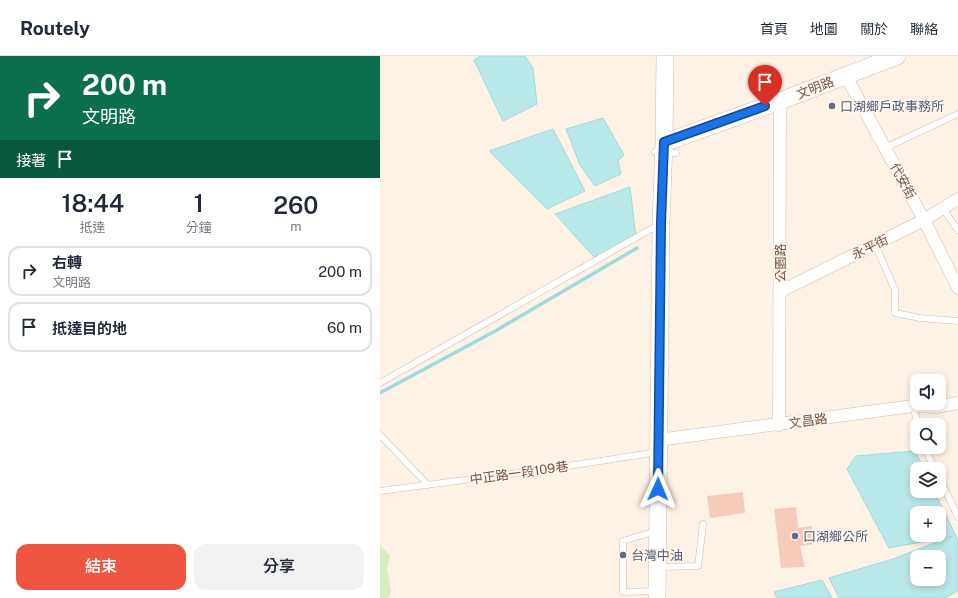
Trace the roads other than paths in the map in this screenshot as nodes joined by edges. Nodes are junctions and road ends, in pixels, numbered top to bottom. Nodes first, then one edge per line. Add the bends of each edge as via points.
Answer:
1 (665, 56) edge
2 (897, 56) edge
3 (846, 76) junction
4 (780, 101) junction
5 (958, 114) edge
6 (885, 148) junction
7 (665, 150) junction
8 (958, 199) edge
9 (943, 209) junction
10 (924, 220) junction
11 (661, 223) junction
12 (958, 230) edge
13 (875, 244) junction
14 (958, 288) edge
15 (780, 292) junction
16 (958, 321) edge
17 (380, 383) edge
18 (958, 403) edge
19 (946, 405) edge
20 (910, 406) edge
21 (779, 424) junction
22 (380, 435) edge
23 (658, 446) junction
24 (428, 485) junction
25 (380, 491) edge
26 (946, 491) edge
27 (958, 516) edge
28 (703, 524) dead end
29 (658, 530) junction
30 (657, 567) junction
31 (657, 594) edge

1 - 7 main road
2 - 3 main road, 文明路
3 - 4 main road, 文明路
3 - 6 street, 代安街
4 - 7 main road, 文明路
4 - 15 street, 公園路
5 - 6 lane
6 - 10 street, 代安街
7 - 11 main road
8 - 9 street, 永平街
9 - 10 street, 永平街
9 - 12 lane
10 - 13 street, 永平街
10 - 14 street, 代安街
11 - 17 lane
11 - 23 main road
13 - 15 street, 永平街
13 - 16 lane via 895,290 895,313
15 - 21 street, 公園路
18 - 19 street, 文昌路
20 - 21 street, 文昌路
21 - 23 street, 文昌路
22 - 24 lane
23 - 24 lane, 中正路一段109巷 via 555,468
23 - 29 main road
24 - 25 lane, 中正路一段109巷
26 - 27 lane
28 - 30 lane via 698,566
29 - 30 main road
29 - 31 lane via 623,541 623,592
30 - 31 main road

